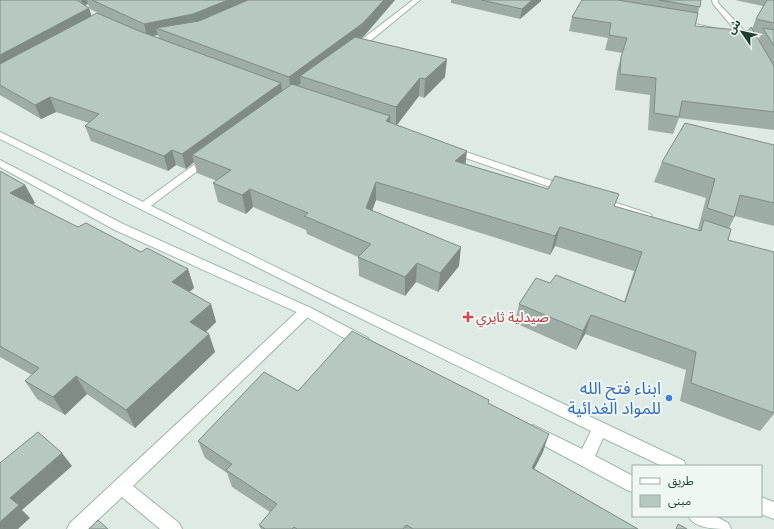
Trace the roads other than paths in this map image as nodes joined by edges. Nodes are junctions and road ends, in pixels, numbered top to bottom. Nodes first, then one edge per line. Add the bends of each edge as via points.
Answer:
1 (417, 0) edge
2 (715, 0) edge
3 (675, 22) edge
4 (748, 38) junction
5 (761, 41) edge
6 (755, 52) edge
7 (346, 56) edge
8 (0, 135) edge
9 (443, 147) edge
10 (218, 151) edge
11 (0, 163) edge
12 (578, 193) edge
13 (593, 198) edge
14 (144, 206) junction
15 (654, 219) edge
16 (306, 311) junction
17 (376, 348) edge
18 (523, 426) edge
19 (600, 428) junction
20 (586, 460) junction
21 (676, 465) edge
22 (632, 483) edge
23 (121, 486) junction
24 (762, 505) edge
25 (774, 511) edge
26 (699, 517) edge
27 (76, 529) edge
28 (173, 529) edge
29 (722, 529) edge

1 - 7 main road
2 - 4 main road
3 - 4 main road
4 - 5 main road
4 - 6 main road
8 - 14 main road
9 - 12 main road
10 - 14 main road
11 - 16 main road via 119,227
13 - 15 main road
14 - 19 main road
16 - 17 main road
16 - 23 main road
18 - 20 main road
19 - 20 main road
19 - 21 main road
20 - 22 main road
23 - 27 main road
23 - 28 main road
24 - 25 main road
26 - 29 main road

